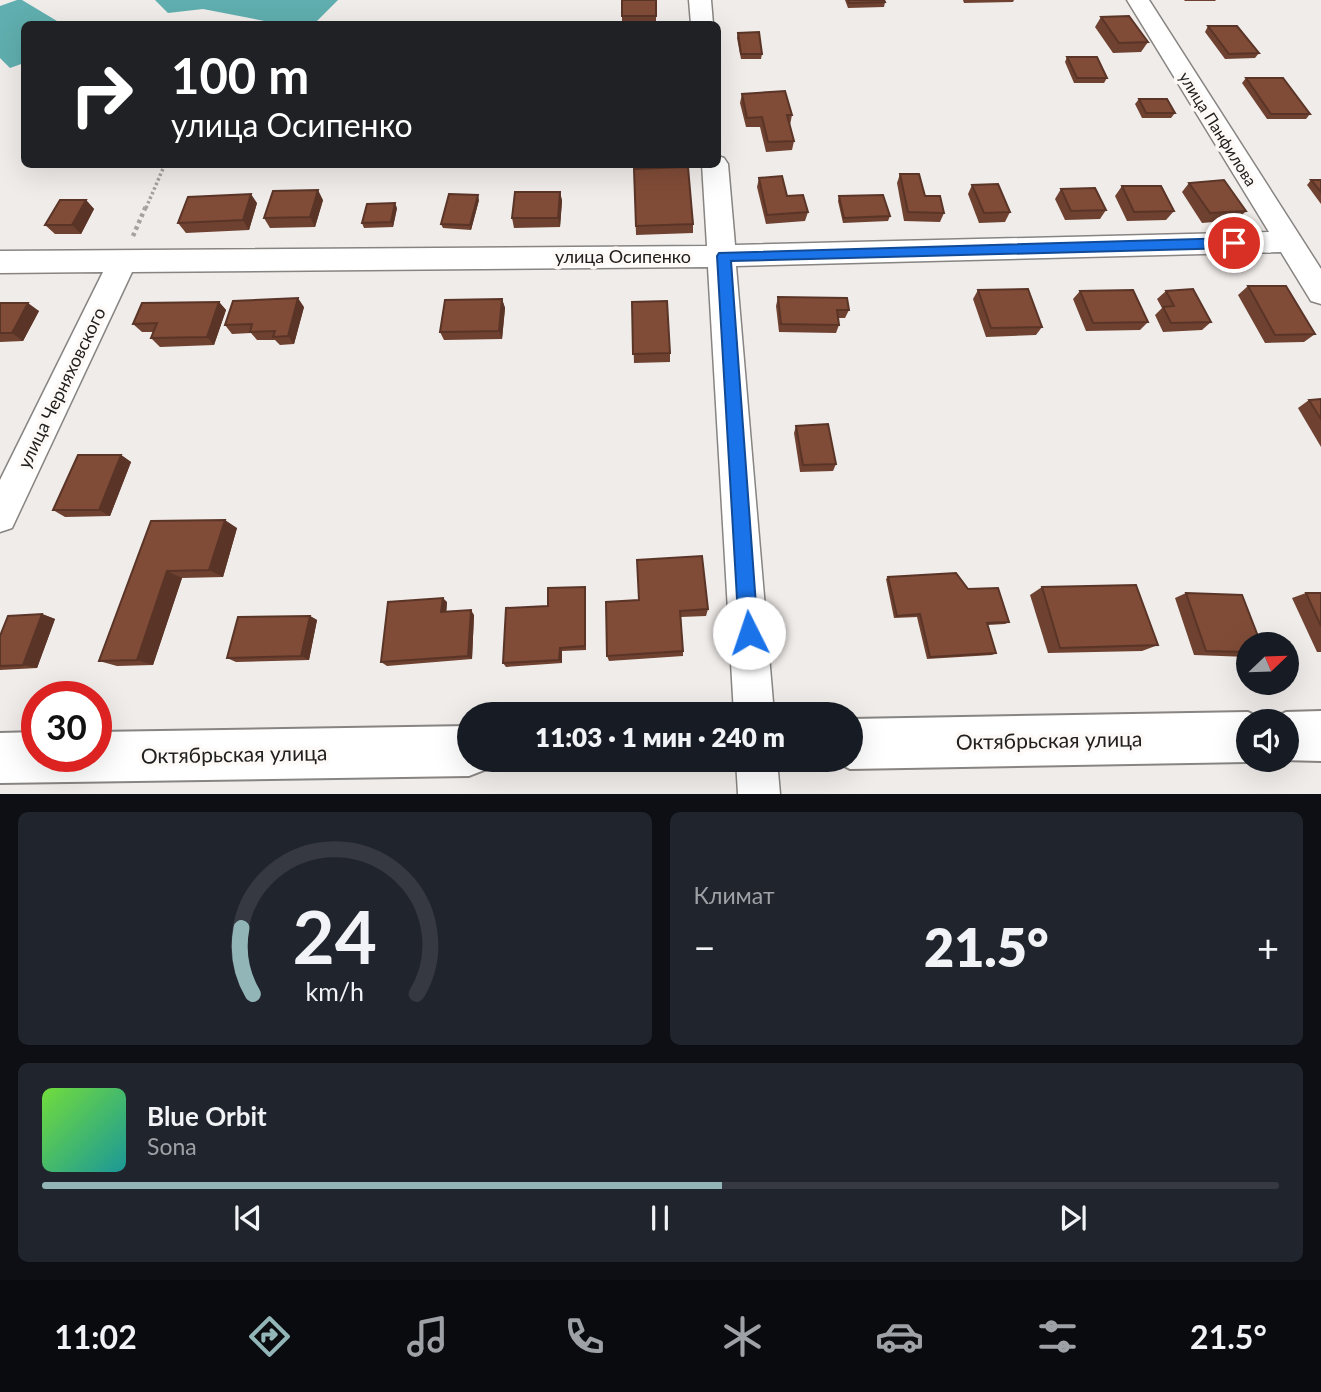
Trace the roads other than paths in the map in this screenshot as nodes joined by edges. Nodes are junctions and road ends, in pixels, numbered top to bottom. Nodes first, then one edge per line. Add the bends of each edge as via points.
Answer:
1 (700, 0) edge
2 (1138, 0) edge
3 (702, 21) edge
4 (715, 168) edge
5 (1302, 250) edge
6 (724, 256) junction
7 (123, 260) junction
8 (0, 262) edge
9 (1321, 293) edge
10 (0, 516) edge
11 (753, 702) edge
12 (1321, 736) edge
13 (1236, 737) edge
14 (1299, 737) edge
15 (863, 744) edge
16 (457, 751) edge
17 (0, 758) edge
18 (758, 772) edge
19 (759, 793) edge

1 - 3 street
2 - 5 street, улица Панфилова
4 - 6 street
5 - 6 street, улица Осипенко
5 - 9 street, улица Панфилова
6 - 7 street, улица Осипенко
6 - 11 street
7 - 8 street, улица Осипенко
7 - 10 street, улица Черняховского
12 - 14 street
13 - 15 street, Октябрьская улица
16 - 17 street, Октябрьская улица
18 - 19 street

